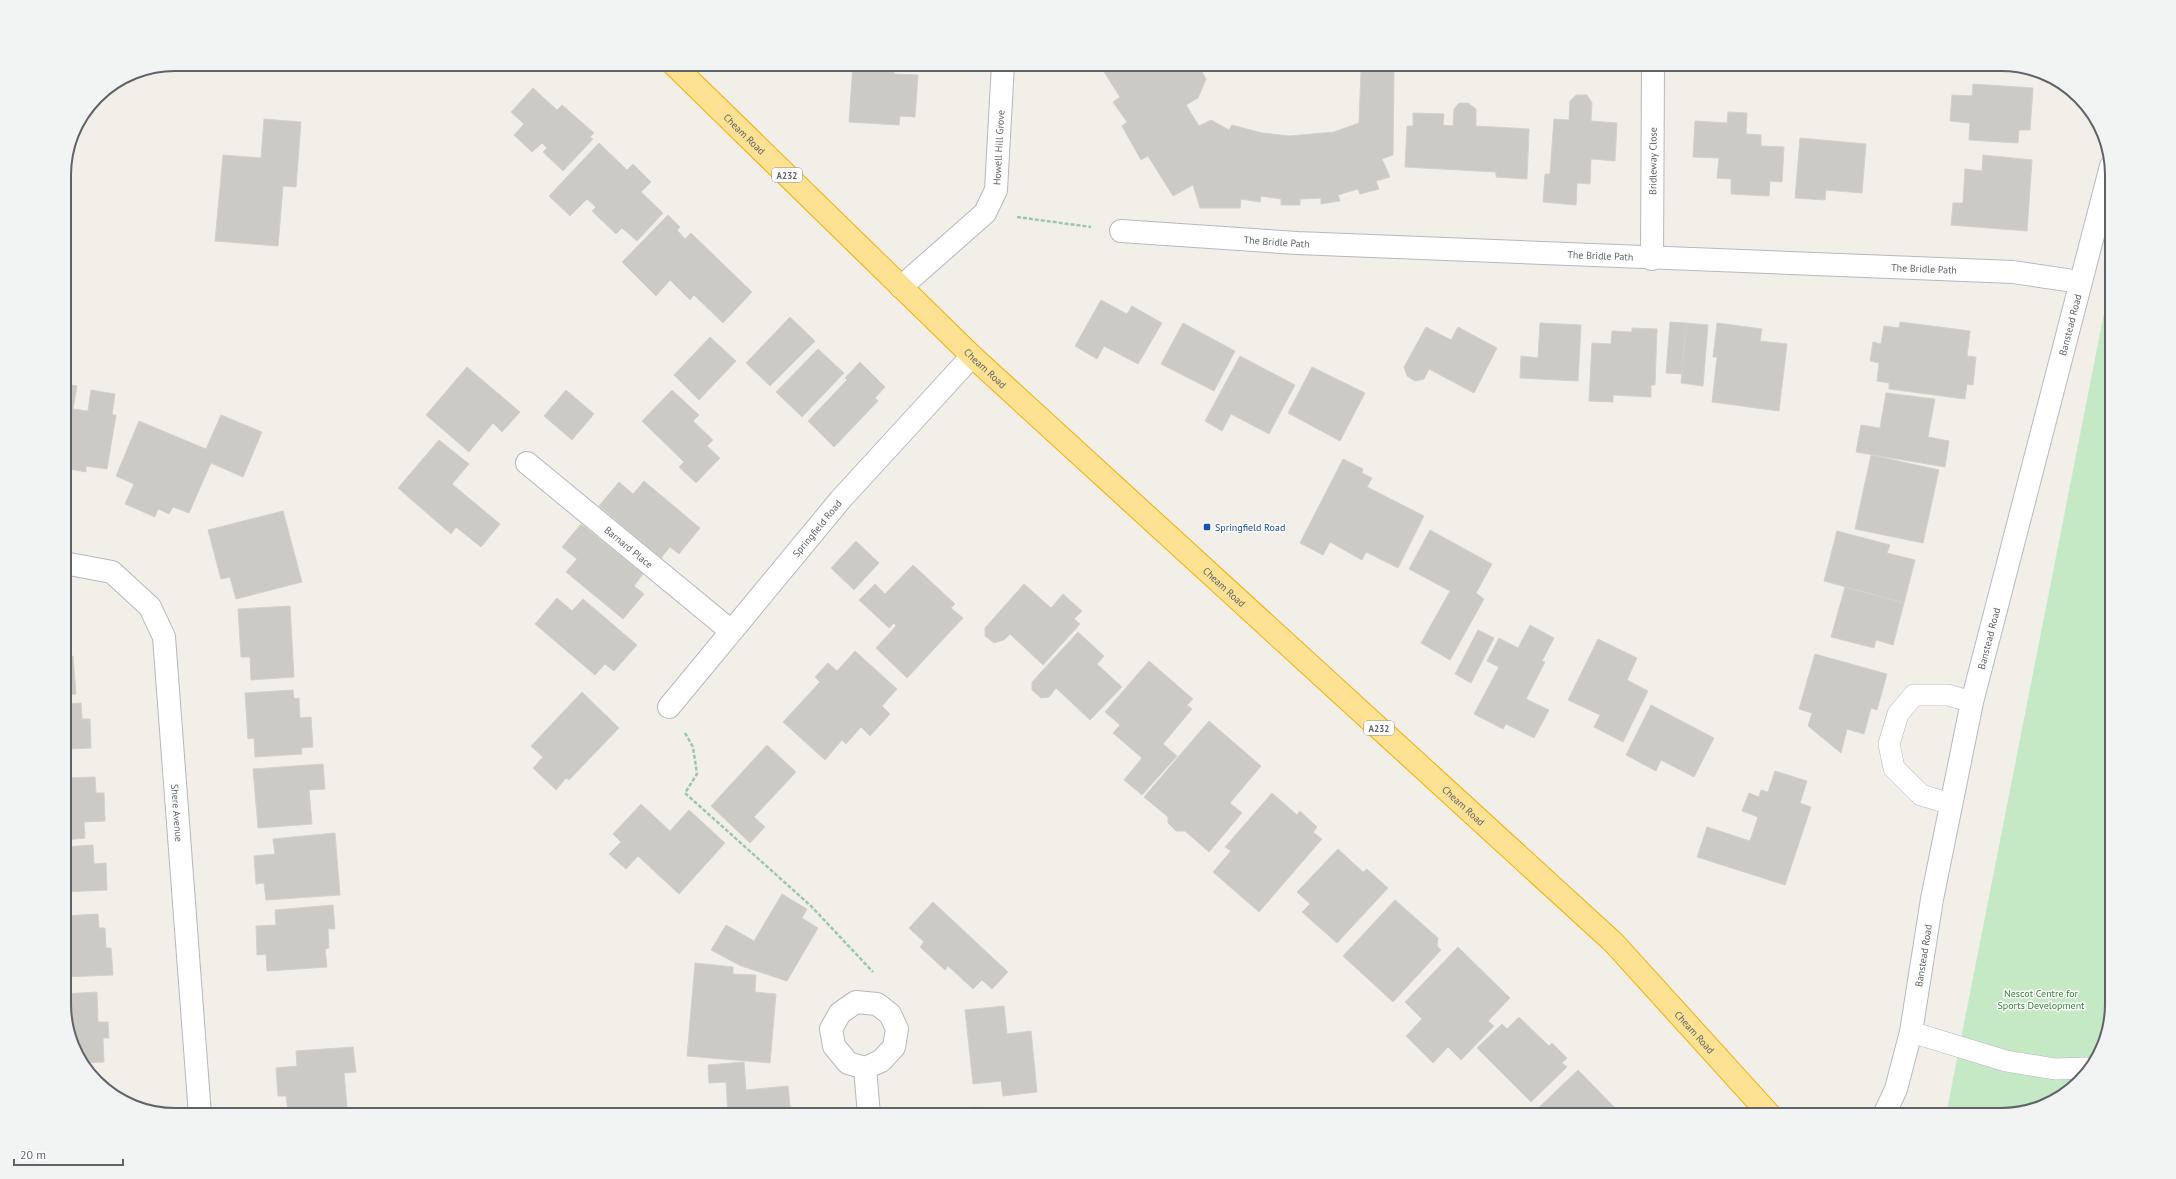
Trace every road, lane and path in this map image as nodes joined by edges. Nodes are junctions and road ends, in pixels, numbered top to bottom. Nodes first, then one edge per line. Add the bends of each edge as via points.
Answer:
1 (680, 71) edge
2 (1003, 71) edge
3 (1653, 71) edge
4 (2105, 188) edge
5 (985, 213) junction
6 (1121, 231) joint
7 (1652, 259) junction
8 (2080, 282) junction
9 (901, 287) junction
10 (972, 356) junction
11 (526, 463) dead end
12 (71, 565) edge
13 (731, 631) junction
14 (1972, 702) junction
15 (669, 707) joint
16 (1951, 804) junction
17 (877, 1004) junction
18 (1911, 1032) junction
19 (865, 1068) junction
20 (2083, 1068) edge
21 (199, 1108) edge
22 (868, 1108) edge
23 (1764, 1108) edge
24 (1887, 1108) edge

1 - 9 highway, Cheam Road / A232
2 - 5 street, Howell Hill Grove via 996,190
3 - 7 street, Bridleway Close
4 - 8 street, Banstead Road
5 - 6 path
5 - 9 street, Howell Hill Grove
6 - 7 street, The Bridle Path via 1297,243
7 - 8 street, The Bridle Path via 2012,272
8 - 14 street, Banstead Road
9 - 10 highway, Cheam Road / A232
10 - 13 street, Springfield Road via 841,499
10 - 23 highway, Cheam Road / A232 via 1614,943
11 - 13 street, Barnard Place
12 - 21 street, Shere Avenue via 112,572 150,607 164,636
13 - 15 street, Springfield Road
14 - 16 street, Banstead Road
14 - 16 lane via 1948,695 1914,694 1898,714 1889,744 1894,768 1921,795
15 - 17 path via 693,747 697,774 685,793 811,906 878,977
16 - 18 street, Banstead Road via 1932,899
17 - 19 street via 890,1014 897,1029 894,1046 881,1061
17 - 19 street via 856,1002 840,1013 830,1029 834,1046 848,1063
18 - 20 lane via 2006,1061 2055,1069
18 - 24 street, Banstead Road via 1896,1089
19 - 22 street

